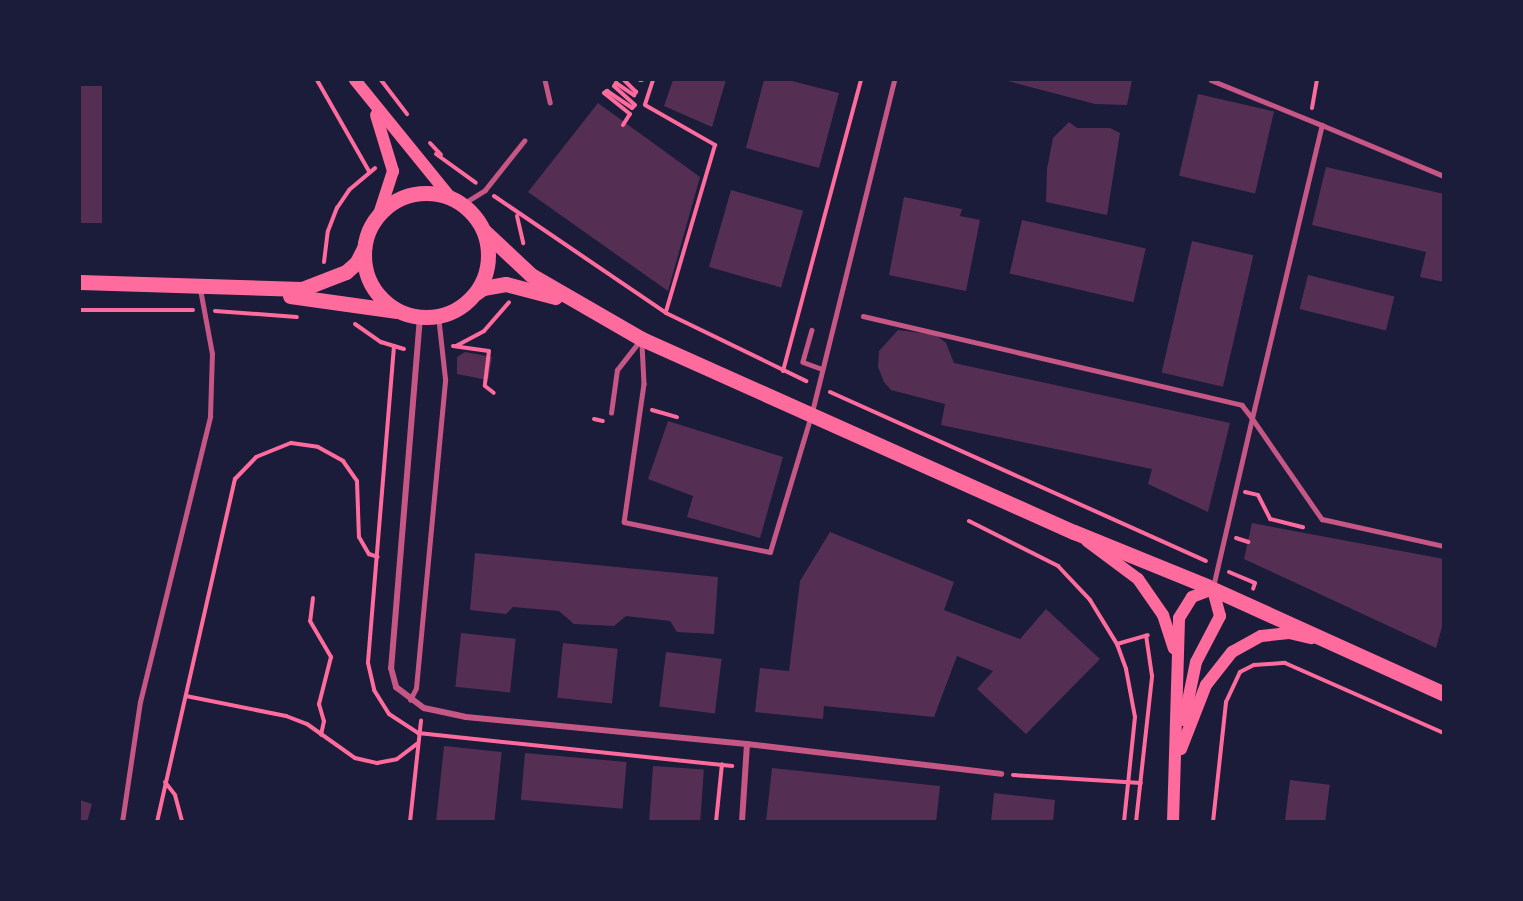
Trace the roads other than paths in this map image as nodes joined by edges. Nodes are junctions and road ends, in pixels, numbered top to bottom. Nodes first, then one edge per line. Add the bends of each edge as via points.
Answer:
1 (545, 80) edge
2 (894, 80) edge
3 (1211, 80) edge
4 (358, 83) edge
5 (550, 102) dead end
6 (1322, 125) junction
7 (524, 141) dead end
8 (1443, 176) edge
9 (457, 201) junction
10 (379, 214) junction
11 (484, 231) junction
12 (364, 245) junction
13 (80, 282) edge
14 (199, 286) junction
15 (254, 290) junction
16 (476, 293) junction
17 (591, 312) junction
18 (438, 316) junction
19 (863, 316) dead end
20 (420, 317) junction
21 (812, 330) dead end
22 (642, 339) junction
23 (822, 369) junction
24 (812, 412) junction
25 (611, 413) dead end
26 (1252, 418) junction
27 (1074, 532) junction
28 (1443, 546) edge
29 (1210, 588) junction
30 (1329, 642) junction
31 (1179, 684) junction
32 (1443, 694) edge
33 (410, 700) junction
34 (747, 744) junction
35 (1178, 759) junction
36 (1001, 774) road end
37 (1174, 782) junction
38 (122, 822) edge
39 (742, 822) edge
40 (1173, 822) edge

1 - 5 lane
2 - 23 lane
3 - 6 lane
4 - 9 main road
4 - 10 main road via 381,126 392,159 392,182
6 - 8 lane
6 - 26 lane
7 - 9 lane via 485,190
9 - 10 main road via 438,193 410,194
9 - 11 main road
10 - 12 main road
11 - 16 main road via 489,258
11 - 17 main road via 531,275
12 - 15 main road via 357,262 332,280 302,289
12 - 20 main road via 364,267 373,288 393,308
13 - 14 main road
14 - 15 main road
14 - 38 lane via 212,354 210,416 140,702
15 - 20 main road
16 - 17 main road via 496,284 524,286
16 - 18 main road via 452,312
17 - 22 main road
18 - 20 main road
18 - 33 lane via 445,379 416,688
19 - 26 lane via 1242,405
20 - 33 street via 391,668 396,687
21 - 23 lane via 803,362
22 - 24 main road
22 - 24 lane via 644,384 624,522 771,552
22 - 25 lane via 617,370
23 - 24 lane
24 - 27 main road
26 - 28 lane via 1322,519
26 - 29 lane
27 - 29 main road
27 - 31 main road via 1138,579 1163,615 1171,636
29 - 30 main road
29 - 31 main road via 1182,608
29 - 35 main road via 1220,616 1194,669
30 - 32 main road
30 - 35 main road via 1289,633 1261,636 1239,645 1206,686
31 - 37 main road
33 - 34 street via 424,708 466,717
34 - 36 street
34 - 39 street
35 - 37 main road
37 - 40 main road

